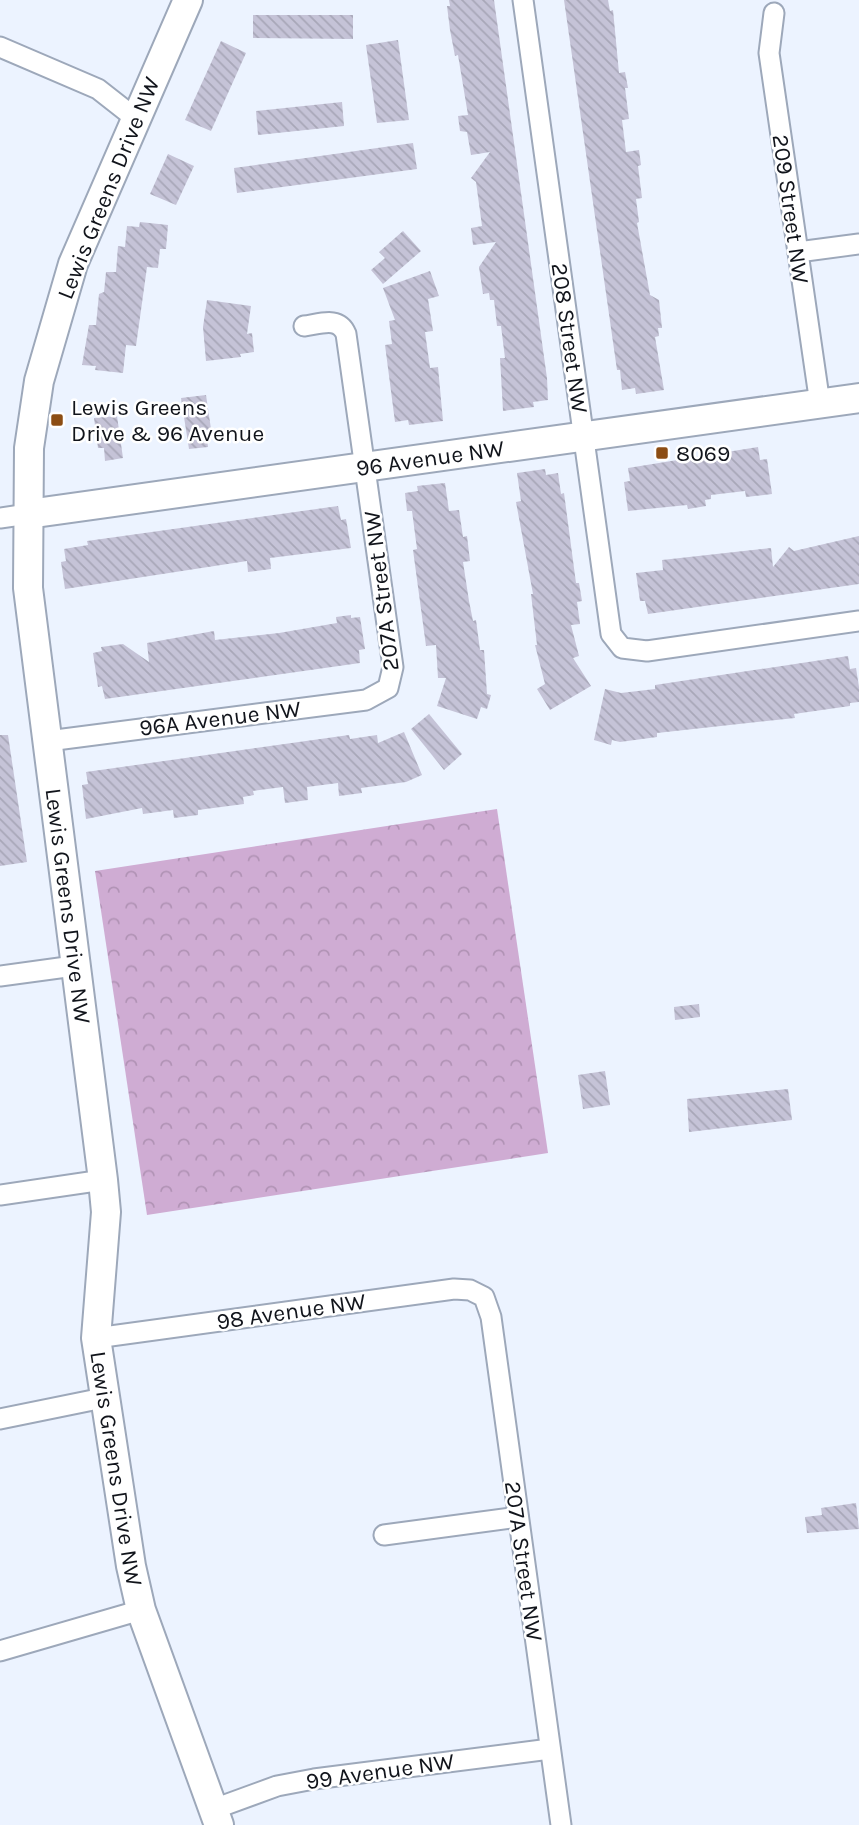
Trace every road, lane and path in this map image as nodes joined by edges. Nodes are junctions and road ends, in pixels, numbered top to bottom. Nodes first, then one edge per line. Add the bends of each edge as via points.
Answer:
1 (188, 0) edge
2 (523, 0) edge
3 (774, 13) dead end
4 (0, 47) edge
5 (135, 118) junction
6 (859, 244) edge
7 (798, 252) junction
8 (304, 326) dead end
9 (859, 398) edge
10 (820, 404) junction
11 (584, 437) junction
12 (365, 468) junction
13 (28, 514) junction
14 (0, 518) edge
15 (859, 621) edge
16 (388, 688) joint
17 (48, 741) junction
18 (74, 966) junction
19 (0, 976) edge
20 (103, 1180) junction
21 (0, 1195) edge
22 (484, 1297) joint
23 (96, 1338) junction
24 (103, 1398) junction
25 (0, 1419) edge
26 (519, 1517) junction
27 (384, 1535) dead end
28 (141, 1610) junction
29 (0, 1651) edge
30 (550, 1749) junction
31 (217, 1817) edge
32 (561, 1825) edge

1 - 5 street, Lewis Greens Drive NW
2 - 11 street, 208 Street NW
3 - 7 street, 209 Street NW via 769,53
4 - 5 street via 98,89
5 - 13 street, Lewis Greens Drive NW via 73,264 38,381 29,448
6 - 7 street
7 - 10 street, 209 Street NW
8 - 12 street, 207A Street NW via 334,322 343,328
9 - 10 street, 96 Avenue NW
10 - 11 street, 96 Avenue NW
11 - 12 street, 96 Avenue NW
11 - 15 street, 208 Street NW via 611,634 622,648 647,651
12 - 13 street, 96 Avenue NW
12 - 16 street, 207A Street NW via 393,667
13 - 14 street, 96 Avenue NW
13 - 17 street, Lewis Greens Drive NW via 28,589
16 - 17 street, 96A Avenue NW via 366,700
17 - 18 street, Lewis Greens Drive NW
18 - 19 street
18 - 20 street, Lewis Greens Drive NW
20 - 21 street
20 - 23 street, Lewis Greens Drive NW via 106,1212
22 - 23 street, 98 Avenue NW via 454,1289
22 - 26 street, 207A Street NW via 491,1317
23 - 24 street, Lewis Greens Drive NW
24 - 25 street
24 - 28 street, Lewis Greens Drive NW
26 - 27 street
26 - 30 street, 207A Street NW
28 - 29 street
28 - 31 street, Lewis Greens Drive NW
30 - 31 street, 99 Avenue NW via 277,1786
30 - 32 street, 207A Street NW

